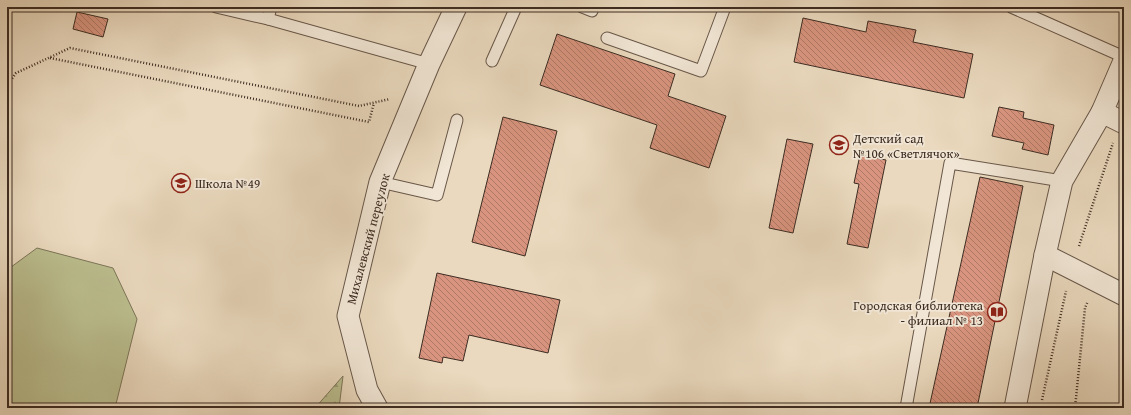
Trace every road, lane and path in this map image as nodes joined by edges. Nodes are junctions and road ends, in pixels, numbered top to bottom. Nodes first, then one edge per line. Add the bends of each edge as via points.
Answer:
1 (216, 7) edge
2 (271, 7) edge
3 (456, 7) edge
4 (516, 7) edge
5 (725, 7) edge
6 (1011, 7) edge
7 (268, 19) junction
8 (607, 38) dead end
9 (1124, 57) edge
10 (49, 58) junction
11 (492, 61) dead end
12 (1124, 61) edge
13 (429, 64) junction
14 (7, 86) edge
15 (414, 100) junction
16 (374, 103) junction
17 (1102, 112) junction
18 (457, 120) dead end
19 (1124, 124) edge
20 (1062, 180) junction
21 (380, 182) junction
22 (1045, 255) junction
23 (1095, 280) junction
24 (1124, 295) edge
25 (377, 408) edge
26 (906, 408) edge
27 (1015, 408) edge
28 (1075, 408) edge

1 - 7 lane
2 - 7 lane
3 - 13 street, Михалевский переулок
4 - 11 lane
5 - 8 lane via 701,70
6 - 9 lane
7 - 13 lane
10 - 14 path via 16,73
10 - 16 path via 70,48 359,106
10 - 16 path via 369,122
12 - 17 street
13 - 15 street, Михалевский переулок
15 - 16 path via 391,99
15 - 21 street, Михалевский переулок
17 - 19 street
17 - 20 street
18 - 21 lane via 437,195
20 - 22 street
20 - 26 lane via 950,163
21 - 25 street, Михалевский переулок via 348,316 367,390
22 - 23 street
22 - 27 street
23 - 24 street
23 - 28 path via 1085,308

